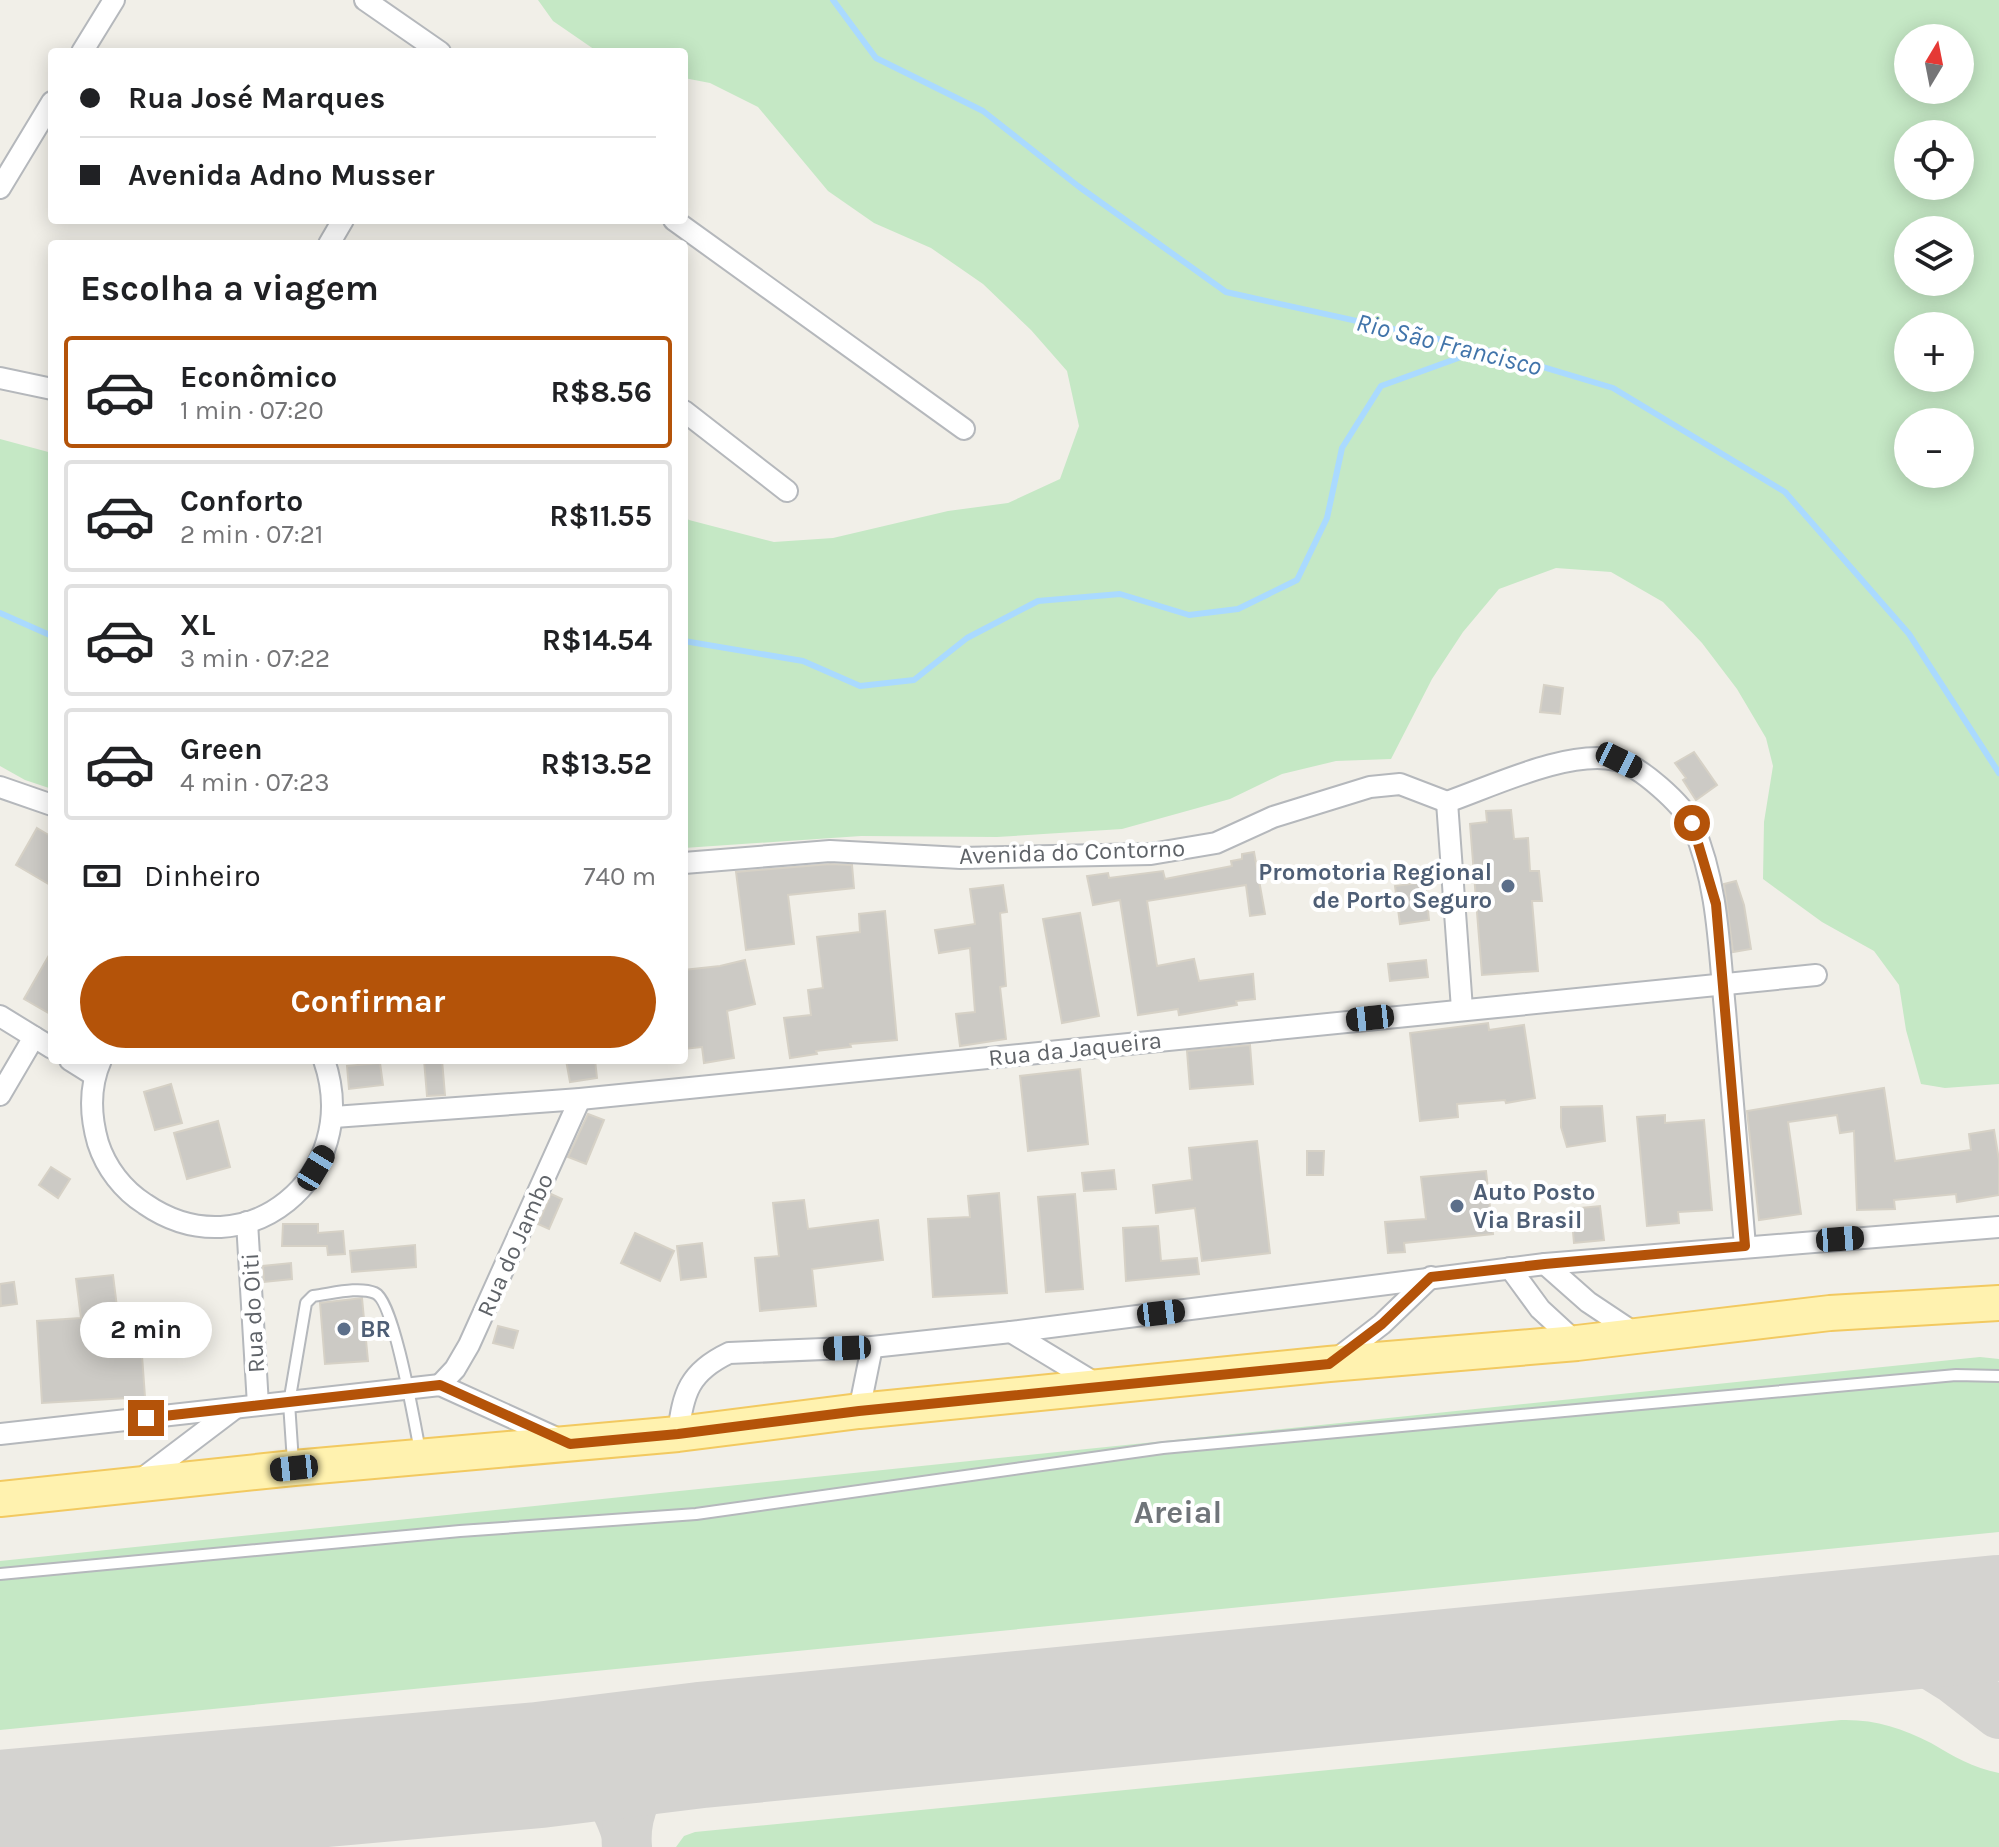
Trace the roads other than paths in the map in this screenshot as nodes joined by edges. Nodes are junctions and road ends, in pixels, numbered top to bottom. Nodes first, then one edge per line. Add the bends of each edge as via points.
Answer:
1 (114, 0) edge
2 (365, 0) edge
3 (84, 48) edge
4 (434, 48) edge
5 (48, 109) edge
6 (0, 188) edge
7 (680, 224) edge
8 (0, 378) edge
9 (48, 388) edge
10 (688, 414) edge
11 (964, 429) dead end
12 (787, 491) dead end
13 (0, 787) edge
14 (1447, 802) junction
15 (48, 804) edge
16 (688, 863) edge
17 (1816, 975) dead end
18 (1722, 983) junction
19 (1462, 1009) junction
20 (0, 1016) edge
21 (43, 1043) edge
22 (325, 1064) edge
23 (98, 1068) edge
24 (0, 1095) edge
25 (580, 1099) junction
26 (334, 1117) junction
27 (247, 1222) junction
28 (1999, 1227) edge
29 (1745, 1246) junction
30 (1545, 1264) junction
31 (1510, 1268) junction
32 (1431, 1277) junction
33 (1999, 1303) edge
34 (1011, 1332) junction
35 (1636, 1334) junction
36 (1577, 1343) junction
37 (872, 1347) junction
38 (1329, 1364) junction
39 (1999, 1376) edge
40 (440, 1385) junction
41 (1101, 1386) junction
42 (408, 1390) junction
43 (289, 1403) junction
44 (258, 1405) junction
45 (234, 1409) junction
46 (859, 1411) junction
47 (0, 1434) edge
48 (678, 1434) junction
49 (570, 1444) junction
50 (421, 1457) junction
51 (294, 1468) junction
52 (134, 1485) junction
53 (0, 1499) edge
54 (0, 1574) edge

1 - 3 street
2 - 4 street
5 - 6 street
7 - 11 street
8 - 9 street
10 - 12 street
13 - 15 street
14 - 16 street, Avenida do Contorno via 1400,784 1370,787 1273,817 1216,843 1151,854 961,858 830,851
14 - 18 street via 1567,761 1619,760 1640,771 1692,823 1716,904
14 - 19 street
17 - 18 street, Rua da Jaqueira
18 - 19 street, Rua da Jaqueira
18 - 29 street
19 - 25 street, Rua da Jaqueira
20 - 21 street
21 - 24 street
22 - 26 street
23 - 27 street via 91,1118 103,1158 128,1193 163,1217 205,1227
25 - 26 street, Rua da Jaqueira
25 - 40 street, Rua do Jambo via 469,1345
26 - 27 street via 326,1152 307,1183 280,1207
27 - 44 street, Rua do Oiti
28 - 29 street
29 - 30 street
30 - 31 street
30 - 35 street
31 - 32 street
31 - 36 street via 1540,1309
32 - 34 street
32 - 38 street
33 - 35 main road via 1830,1313
34 - 37 street
34 - 41 street
35 - 36 main road
36 - 38 main road
37 - 46 street
37 - 48 street via 729,1353 708,1363 691,1382
38 - 41 main road
39 - 54 lane via 1956,1375 1163,1448 696,1514
40 - 42 street
40 - 49 street
41 - 46 main road
42 - 43 street
42 - 43 lane via 382,1297 366,1291 313,1296 304,1310
42 - 50 lane
43 - 44 street
43 - 51 lane
44 - 45 street
45 - 47 street
45 - 52 street
46 - 48 main road
48 - 49 main road
49 - 50 main road
50 - 51 main road
51 - 52 main road
52 - 53 main road

